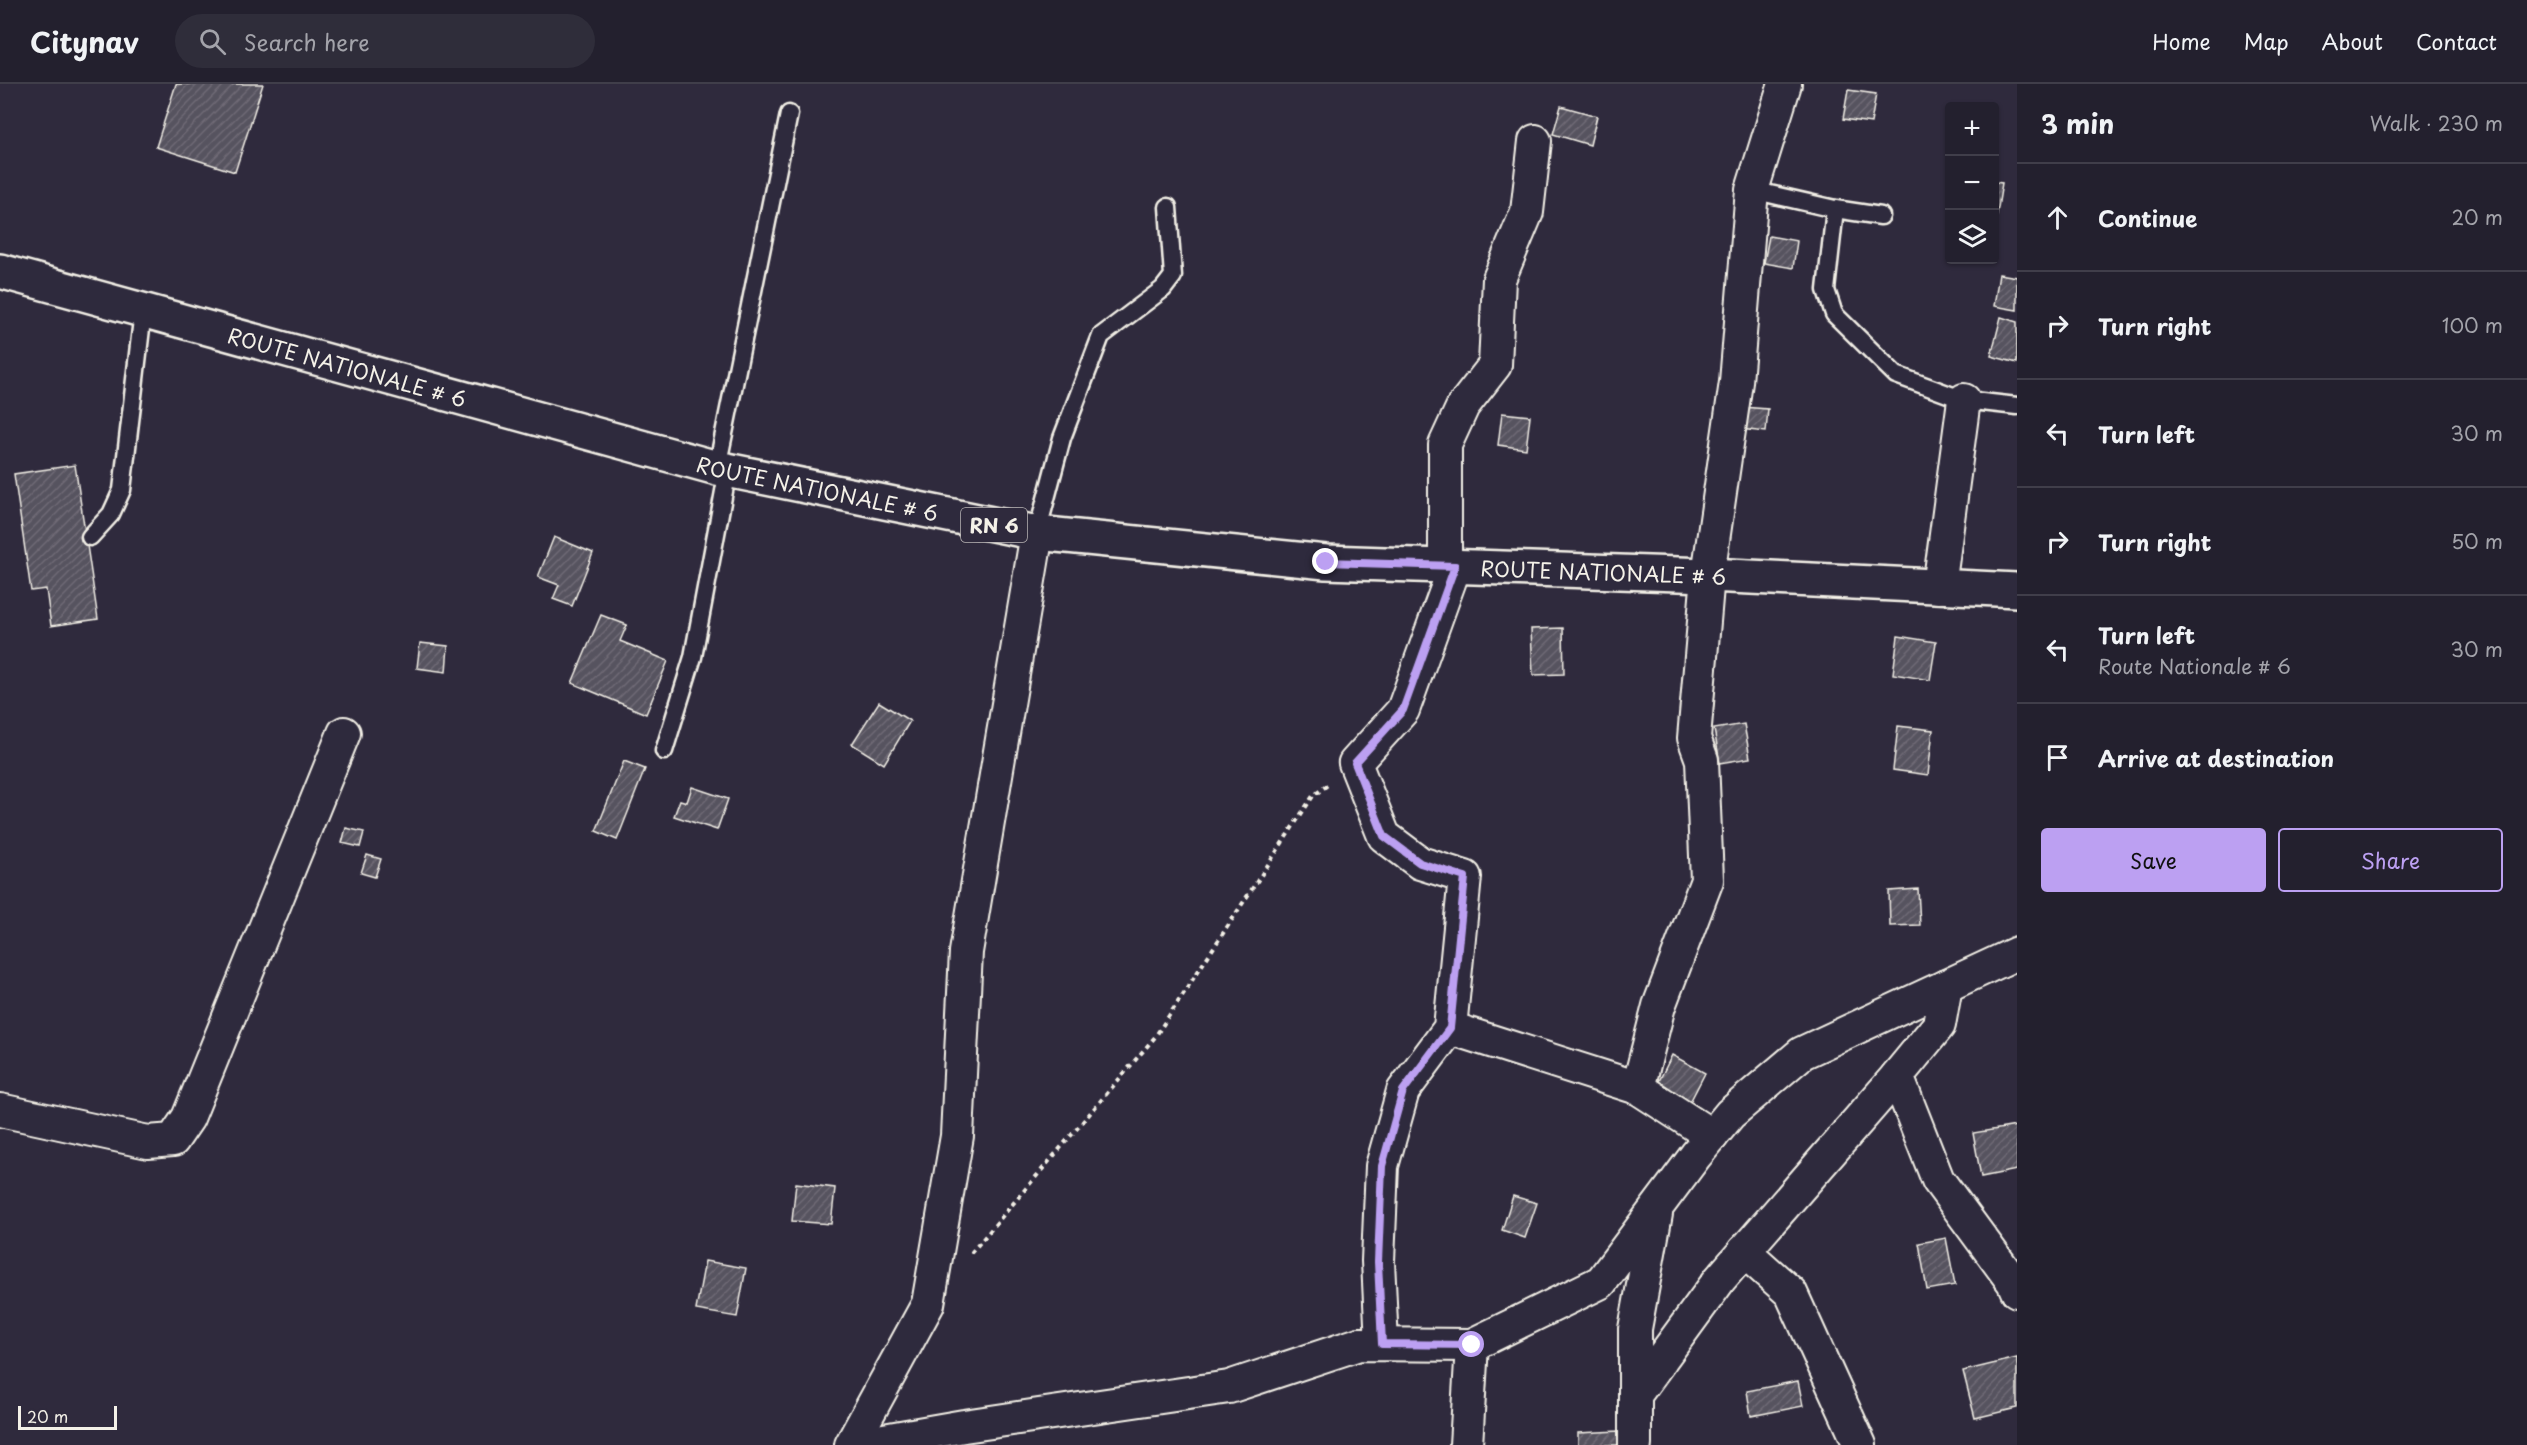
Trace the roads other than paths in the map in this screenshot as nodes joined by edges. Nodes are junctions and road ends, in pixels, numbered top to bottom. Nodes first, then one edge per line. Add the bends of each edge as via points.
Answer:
1 (1785, 84) edge
2 (789, 114) dead end
3 (1535, 141) dead end
4 (1752, 190) junction
5 (1168, 207) dead end
6 (1836, 209) junction
7 (1881, 216) dead end
8 (0, 271) edge
9 (143, 311) junction
10 (1964, 400) junction
11 (2017, 406) edge
12 (722, 469) junction
13 (1037, 533) junction
14 (90, 537) dead end
15 (1450, 566) junction
16 (1708, 575) junction
17 (1939, 586) junction
18 (2017, 590) edge
19 (344, 733) dead end
20 (664, 751) dead end
21 (2017, 954) edge
22 (1946, 986) junction
23 (1450, 1028) junction
24 (1897, 1076) junction
25 (1638, 1088) junction
26 (0, 1110) edge
27 (1712, 1136) junction
28 (1658, 1206) junction
29 (1744, 1251) junction
30 (2017, 1291) edge
31 (1382, 1344) junction
32 (1472, 1345) junction
33 (1635, 1395) junction
34 (965, 1438) edge
35 (853, 1445) edge
36 (1466, 1445) edge
37 (1635, 1445) edge
38 (1860, 1445) edge

1 - 4 street
2 - 12 lane
3 - 15 street via 1527,213 1499,279 1495,365 1463,406 1445,445
4 - 6 lane
4 - 16 street via 1736,382
5 - 13 lane via 1173,276 1101,336 1062,438
6 - 7 lane
6 - 10 lane via 1826,290 1834,314 1896,375
8 - 9 main road, ROUTE NATIONALE # 6 / RN 6
9 - 12 main road, ROUTE NATIONALE # 6 / RN 6
9 - 14 lane via 122,490 111,514
10 - 11 lane
10 - 17 street
12 - 13 main road, ROUTE NATIONALE # 6 / RN 6
12 - 20 lane via 693,657
13 - 15 main road, ROUTE NATIONALE # 6 / RN 6 via 1326,562
13 - 35 street via 966,952 957,1136 928,1304
15 - 16 main road, ROUTE NATIONALE # 6 / RN 6
15 - 23 street via 1403,710 1355,763 1384,836 1420,863 1465,877
16 - 17 main road, ROUTE NATIONALE # 6 / RN 6
16 - 25 street via 1694,738 1702,760 1707,880 1659,1006
17 - 18 main road, ROUTE NATIONALE # 6 / RN 6
19 - 26 street via 188,1118 173,1140 148,1142
21 - 22 street
22 - 24 street via 1938,1024
22 - 27 street via 1802,1053 1730,1114
23 - 25 street
23 - 31 street via 1403,1091 1382,1166 1378,1262
24 - 29 street
24 - 30 street via 1938,1180
25 - 27 street
27 - 28 street
28 - 32 street via 1601,1282
28 - 33 street via 1635,1329
29 - 33 street
29 - 38 street via 1791,1293
31 - 32 street
31 - 34 street via 1359,1344 1229,1387
32 - 36 street
33 - 37 street
34 - 35 street

